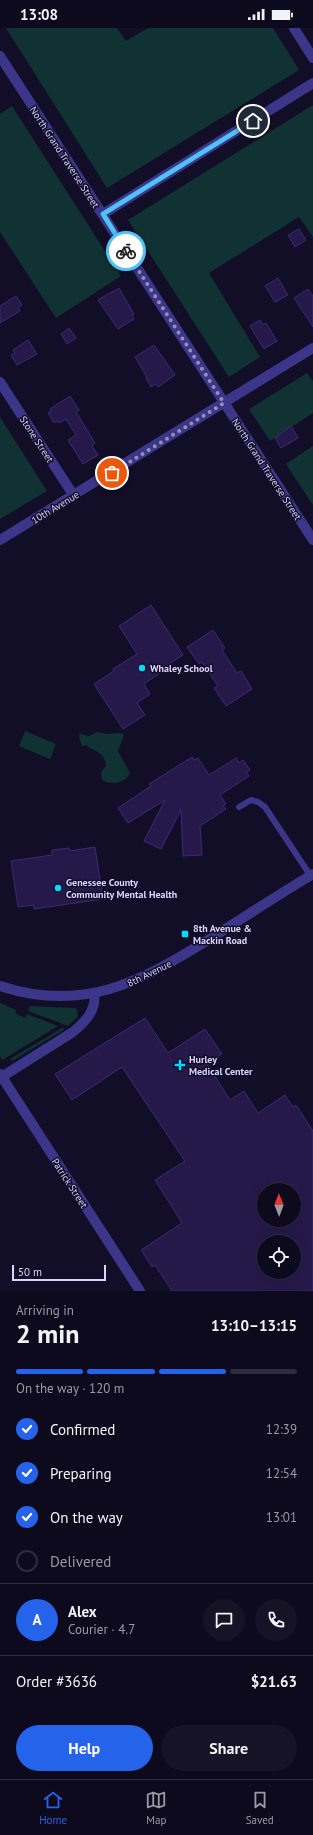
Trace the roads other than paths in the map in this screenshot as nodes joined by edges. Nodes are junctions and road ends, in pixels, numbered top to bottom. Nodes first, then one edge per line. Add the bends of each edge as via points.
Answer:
1 (294, 28) edge
2 (0, 56) edge
3 (313, 58) edge
4 (313, 83) edge
5 (103, 214) junction
6 (313, 348) edge
7 (0, 382) edge
8 (224, 403) junction
9 (74, 496) junction
10 (0, 540) edge
11 (313, 540) edge
12 (239, 807) dead end
13 (312, 874) edge
14 (0, 986) edge
15 (94, 993) junction
16 (1, 1077) edge
17 (140, 1291) edge

1 - 3 street
2 - 5 street, North Grand Traverse Street
4 - 5 street
5 - 8 street, North Grand Traverse Street
6 - 8 street, 10th Avenue
7 - 9 street, Stone Street
8 - 9 street, 10th Avenue
8 - 11 street, North Grand Traverse Street
9 - 10 street, 10th Avenue
12 - 13 lane via 251,800 265,807
13 - 15 street, 8th Avenue via 159,969 126,984
14 - 15 street, 8th Avenue via 42,996 78,996
15 - 16 street via 93,1008 78,1028 60,1042
16 - 17 street, Patrick Street

